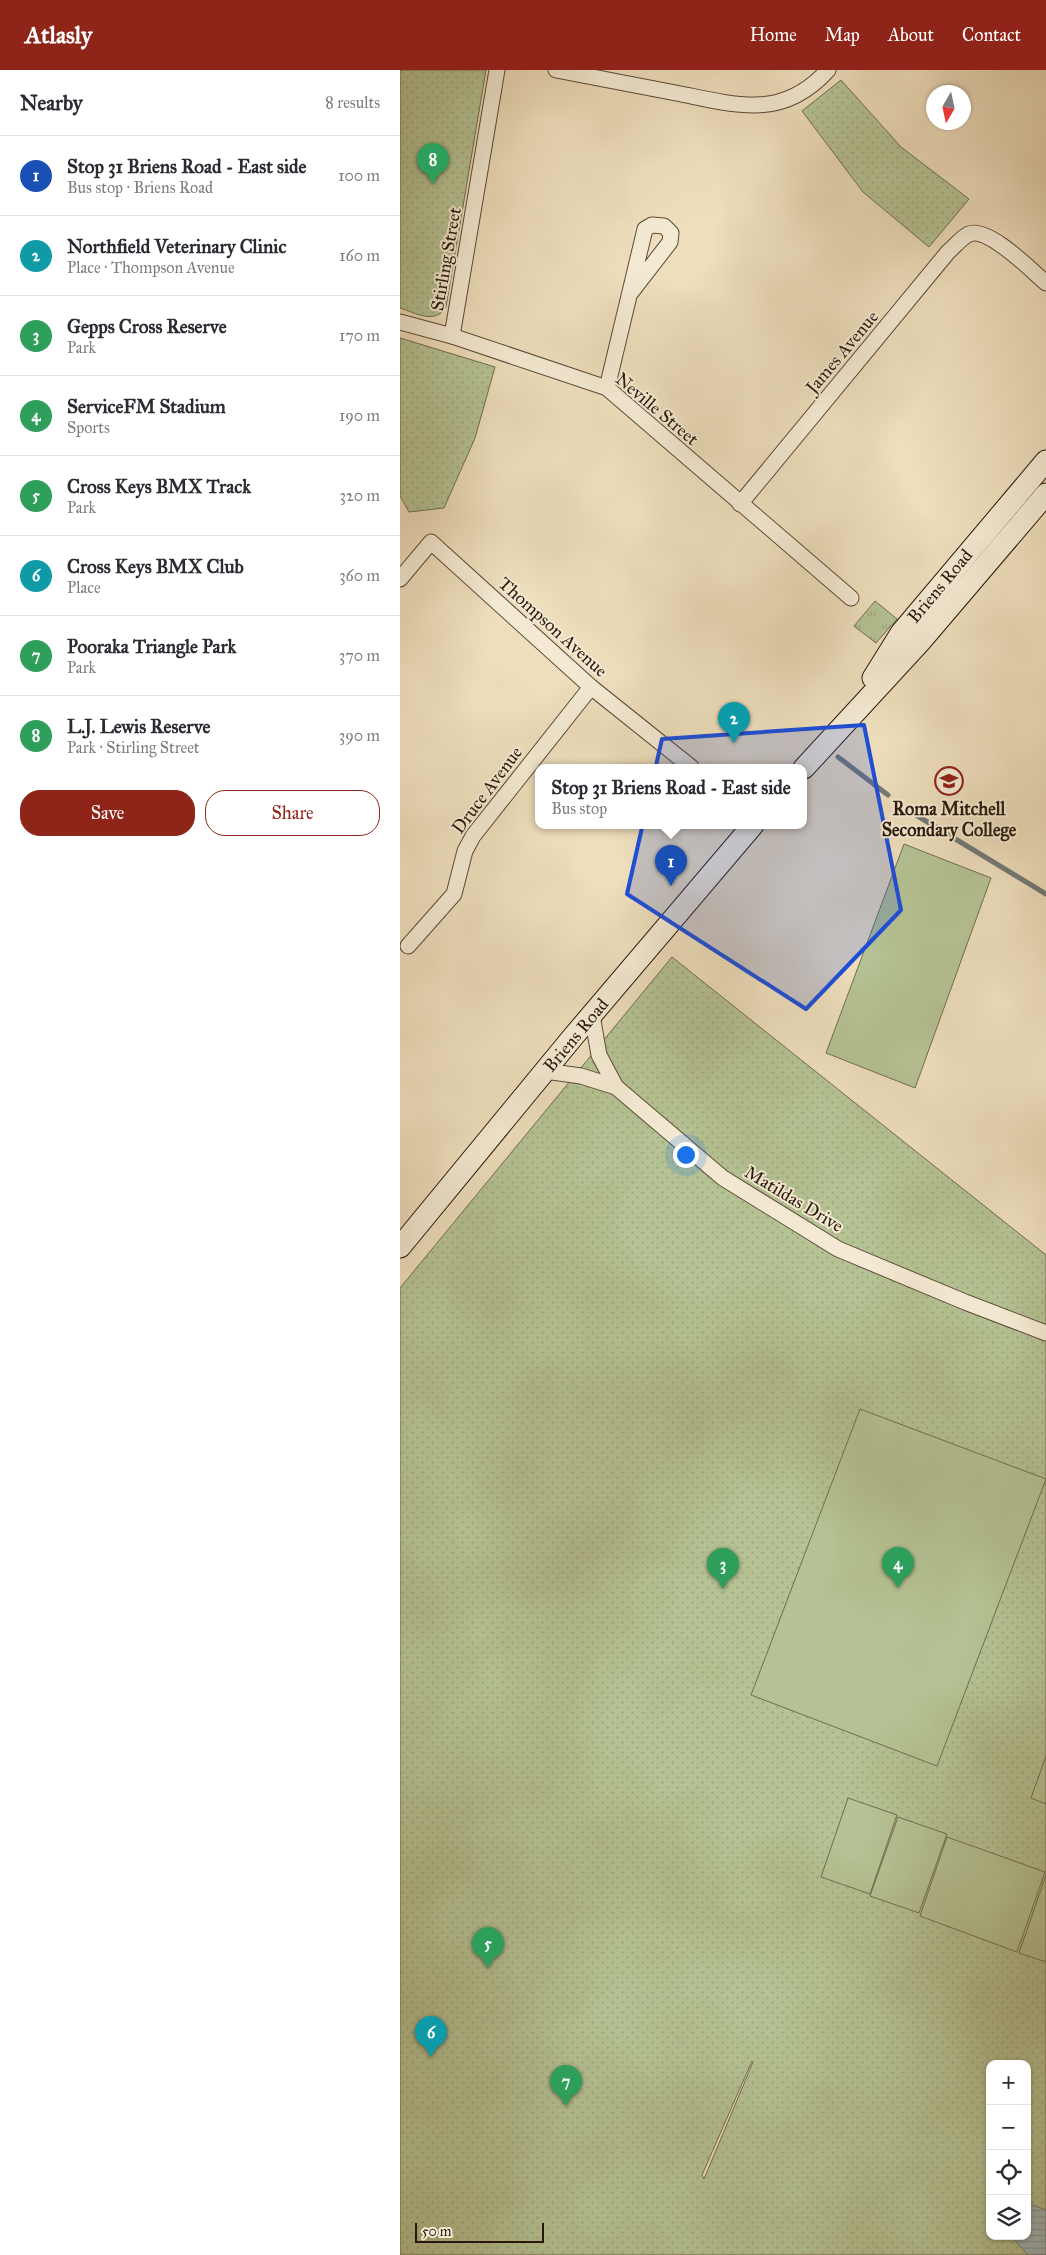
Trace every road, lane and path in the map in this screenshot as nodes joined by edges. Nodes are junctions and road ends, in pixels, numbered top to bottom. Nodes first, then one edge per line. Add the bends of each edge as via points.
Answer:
1 (497, 70) edge
2 (556, 70) edge
3 (828, 70) edge
4 (1046, 283) edge
5 (629, 295) dead end
6 (400, 322) edge
7 (452, 336) junction
8 (607, 388) junction
9 (1046, 461) edge
10 (1046, 494) edge
11 (740, 504) junction
12 (400, 579) edge
13 (851, 598) dead end
14 (591, 687) junction
15 (846, 720) junction
16 (687, 764) edge
17 (807, 765) edge
18 (750, 829) edge
19 (408, 946) dead end
20 (592, 1015) junction
21 (546, 1071) junction
22 (616, 1087) junction
23 (400, 1247) edge
24 (1046, 1333) edge

1 - 7 street, Stirling Street
2 - 3 street via 722,102 756,105 804,93
4 - 11 street, James Avenue via 996,240 978,232 968,234 948,252
5 - 8 street
6 - 7 street, Neville Street
7 - 8 street, Neville Street
8 - 11 street, Neville Street
9 - 15 main road, Briens Road via 902,632
10 - 15 main road, Briens Road via 920,642
11 - 13 street, Neville Street
12 - 14 street, Thompson Avenue via 431,542
14 - 16 street, Thompson Avenue
14 - 19 street, Druce Avenue via 473,836 465,851 454,894
15 - 17 main road, Briens Road
18 - 20 main road, Briens Road
20 - 21 main road, Briens Road
20 - 22 street, Matildas Drive via 599,1055
21 - 22 street via 581,1076
21 - 23 main road, Briens Road
22 - 24 street, Matildas Drive via 723,1178 838,1249

